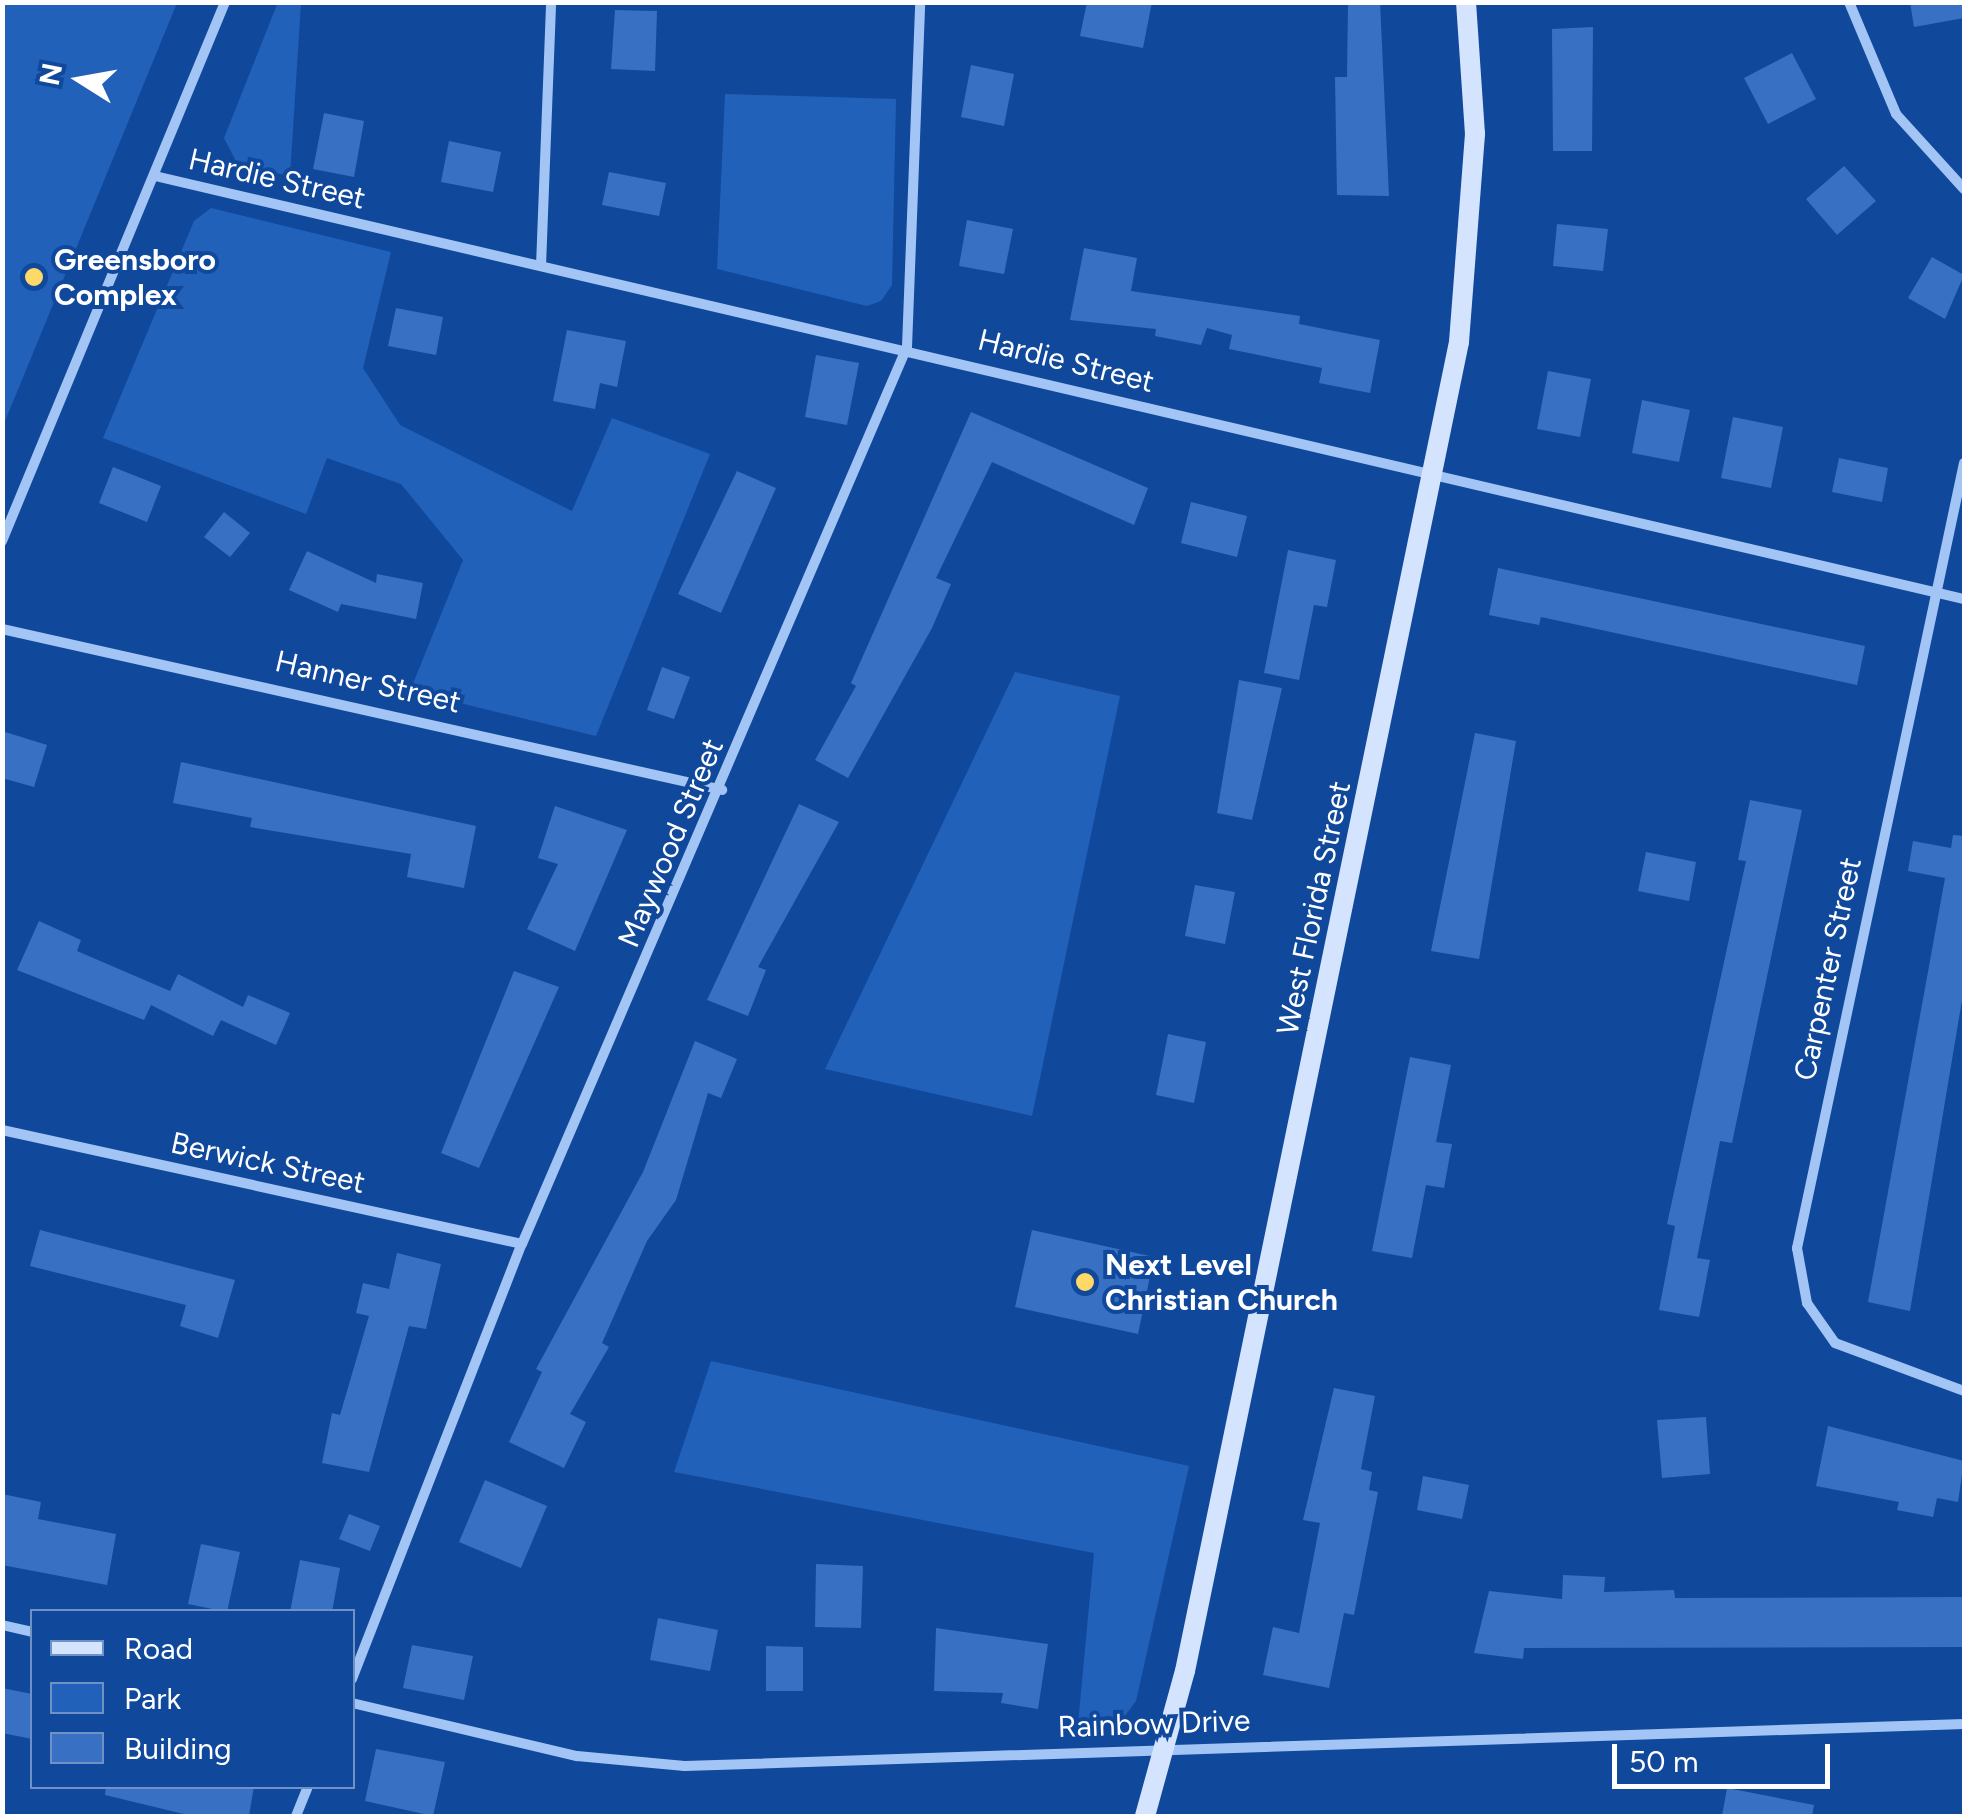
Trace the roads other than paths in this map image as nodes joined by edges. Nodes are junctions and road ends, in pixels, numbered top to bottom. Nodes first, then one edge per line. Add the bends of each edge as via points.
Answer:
1 (225, 2) edge
2 (551, 2) edge
3 (920, 2) edge
4 (1466, 2) edge
5 (1849, 2) edge
6 (156, 176) junction
7 (1964, 189) edge
8 (542, 266) junction
9 (906, 347) junction
10 (1964, 464) edge
11 (1434, 478) junction
12 (2, 541) edge
13 (1938, 593) junction
14 (1964, 599) edge
15 (2, 629) edge
16 (722, 790) junction
17 (2, 1130) edge
18 (522, 1244) junction
19 (1964, 1391) edge
20 (2, 1625) edge
21 (30, 1632) edge
22 (355, 1671) edge
23 (355, 1704) edge
24 (1964, 1724) edge
25 (1166, 1747) junction
26 (307, 1789) edge
27 (296, 1816) edge
28 (1145, 1816) edge

1 - 6 street
2 - 8 street
3 - 9 street, Maywood Street
4 - 11 main road, West Florida Street via 1471,228
5 - 7 street via 1896,114
6 - 8 street, Hardie Street
6 - 12 street
8 - 9 street, Hardie Street
9 - 11 street, Hardie Street
9 - 16 street, Maywood Street
10 - 13 street, Carpenter Street
11 - 13 street, Hardie Street
11 - 25 main road, West Florida Street
13 - 14 street, Hardie Street
13 - 19 street, Carpenter Street via 1797,1248 1807,1302 1835,1344
15 - 16 street, Hanner Street
16 - 18 street, Maywood Street
17 - 18 street, Berwick Street
18 - 22 street, Maywood Street
20 - 21 street
23 - 25 street, Rainbow Drive via 577,1756 685,1766
24 - 25 street, Rainbow Drive
25 - 28 main road, West Florida Street
26 - 27 street

